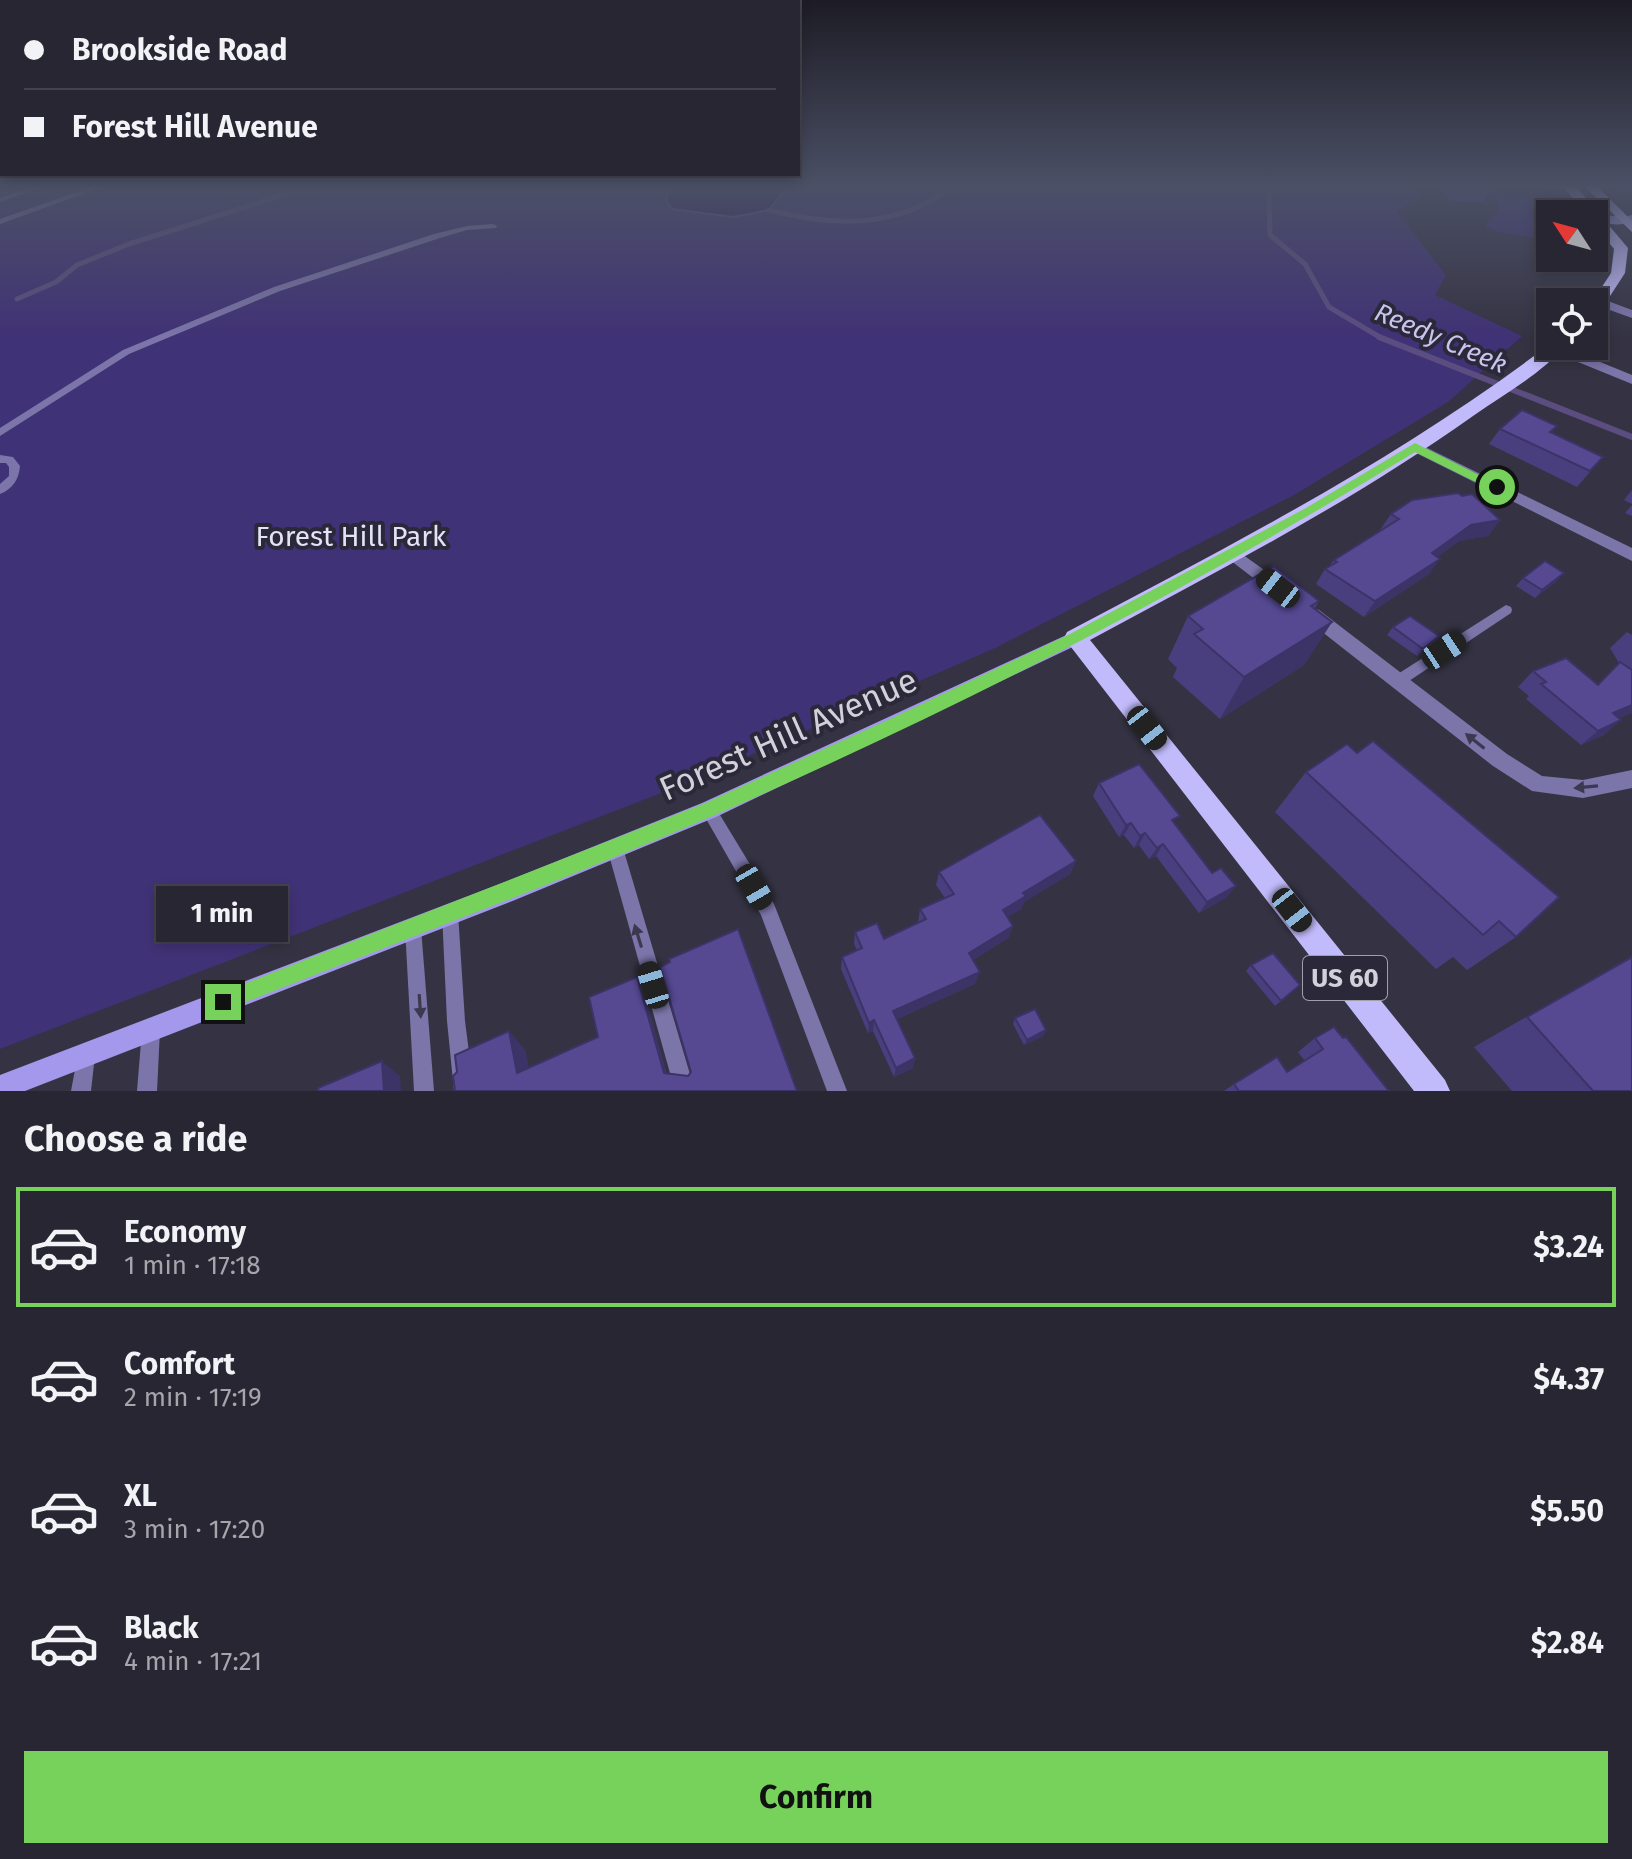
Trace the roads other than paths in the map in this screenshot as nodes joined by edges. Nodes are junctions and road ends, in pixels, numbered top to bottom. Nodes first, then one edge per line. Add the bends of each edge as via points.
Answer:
1 (437, 236) edge
2 (1612, 236) edge
3 (1632, 278) edge
4 (1608, 288) edge
5 (1608, 297) edge
6 (1608, 306) edge
7 (1632, 314) edge
8 (1539, 360) edge
9 (1579, 360) edge
10 (1632, 380) edge
11 (0, 433) edge
12 (1415, 447) junction
13 (0, 459) edge
14 (0, 490) edge
15 (1232, 553) junction
16 (1632, 555) edge
17 (1506, 610) dead end
18 (1075, 638) junction
19 (1398, 681) junction
20 (1632, 779) edge
21 (709, 810) junction
22 (615, 848) junction
23 (450, 913) junction
24 (413, 928) junction
25 (151, 1030) junction
26 (86, 1055) junction
27 (0, 1088) edge
28 (81, 1091) edge
29 (147, 1091) edge
30 (424, 1091) edge
31 (464, 1091) edge
32 (685, 1091) edge
33 (837, 1091) edge
34 (1434, 1091) edge

1 - 11 lane via 224,309 126,352
2 - 4 main road via 1622,261
3 - 5 main road
6 - 7 street
8 - 12 main road, Forest Hill Avenue
9 - 10 street
12 - 15 main road, Forest Hill Avenue
12 - 16 street
13 - 14 lane via 15,466 14,477
15 - 18 main road, Forest Hill Avenue
15 - 19 street
17 - 19 lane
18 - 21 main road, Forest Hill Avenue
18 - 34 main road, US 60
20 -> 19 street via 1583,789 1539,785
21 - 22 main road, Forest Hill Avenue
21 - 33 lane via 768,910
22 - 23 main road, Forest Hill Avenue
32 -> 22 lane
23 - 24 main road, Forest Hill Avenue
23 - 31 lane
24 - 25 main road, Forest Hill Avenue
24 -> 30 lane
25 - 26 main road, Forest Hill Avenue
25 - 29 lane
26 - 27 main road, Forest Hill Avenue
26 - 28 lane

